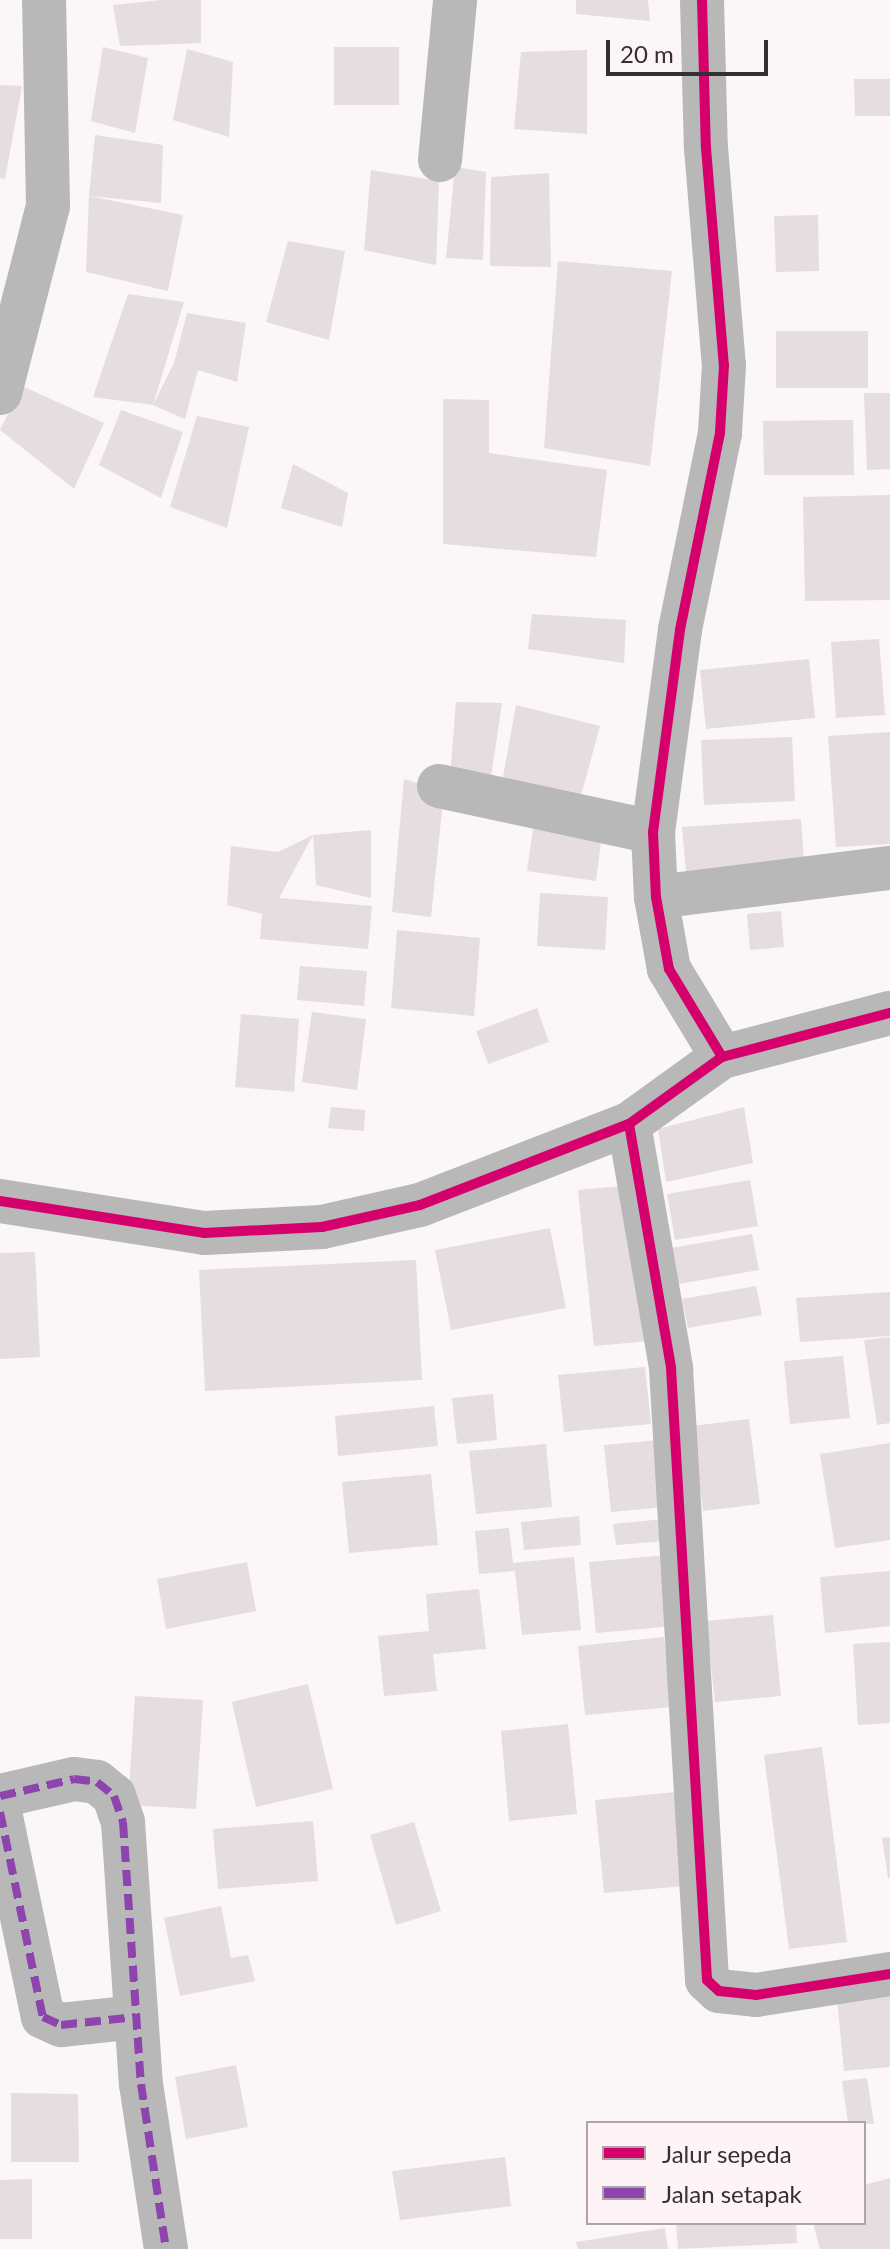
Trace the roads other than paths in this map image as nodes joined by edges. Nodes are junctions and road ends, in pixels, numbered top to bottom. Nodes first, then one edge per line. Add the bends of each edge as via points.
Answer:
1 (44, 0) edge
2 (455, 0) edge
3 (702, 0) edge
4 (440, 160) dead end
5 (0, 393) edge
6 (439, 786) dead end
7 (653, 832) junction
8 (890, 868) edge
9 (656, 897) junction
10 (890, 1013) edge
11 (722, 1057) junction
12 (629, 1124) junction
13 (0, 1201) edge
14 (0, 1796) edge
15 (0, 1812) edge
16 (890, 1974) edge
17 (136, 2017) junction
18 (166, 2249) edge

1 - 5 street via 48,206
2 - 4 street
3 - 7 street via 706,148 724,365 722,406 680,630
6 - 7 street
7 - 9 street
8 - 9 street
9 - 11 street via 669,969
10 - 11 street
11 - 12 street
12 - 13 street via 420,1205 322,1227 204,1233
12 - 16 street via 671,1368 707,1980 719,1991 756,1995
14 - 17 street via 74,1779 97,1782 114,1796 123,1822
15 - 17 street via 43,2017 61,2025
17 - 18 street

